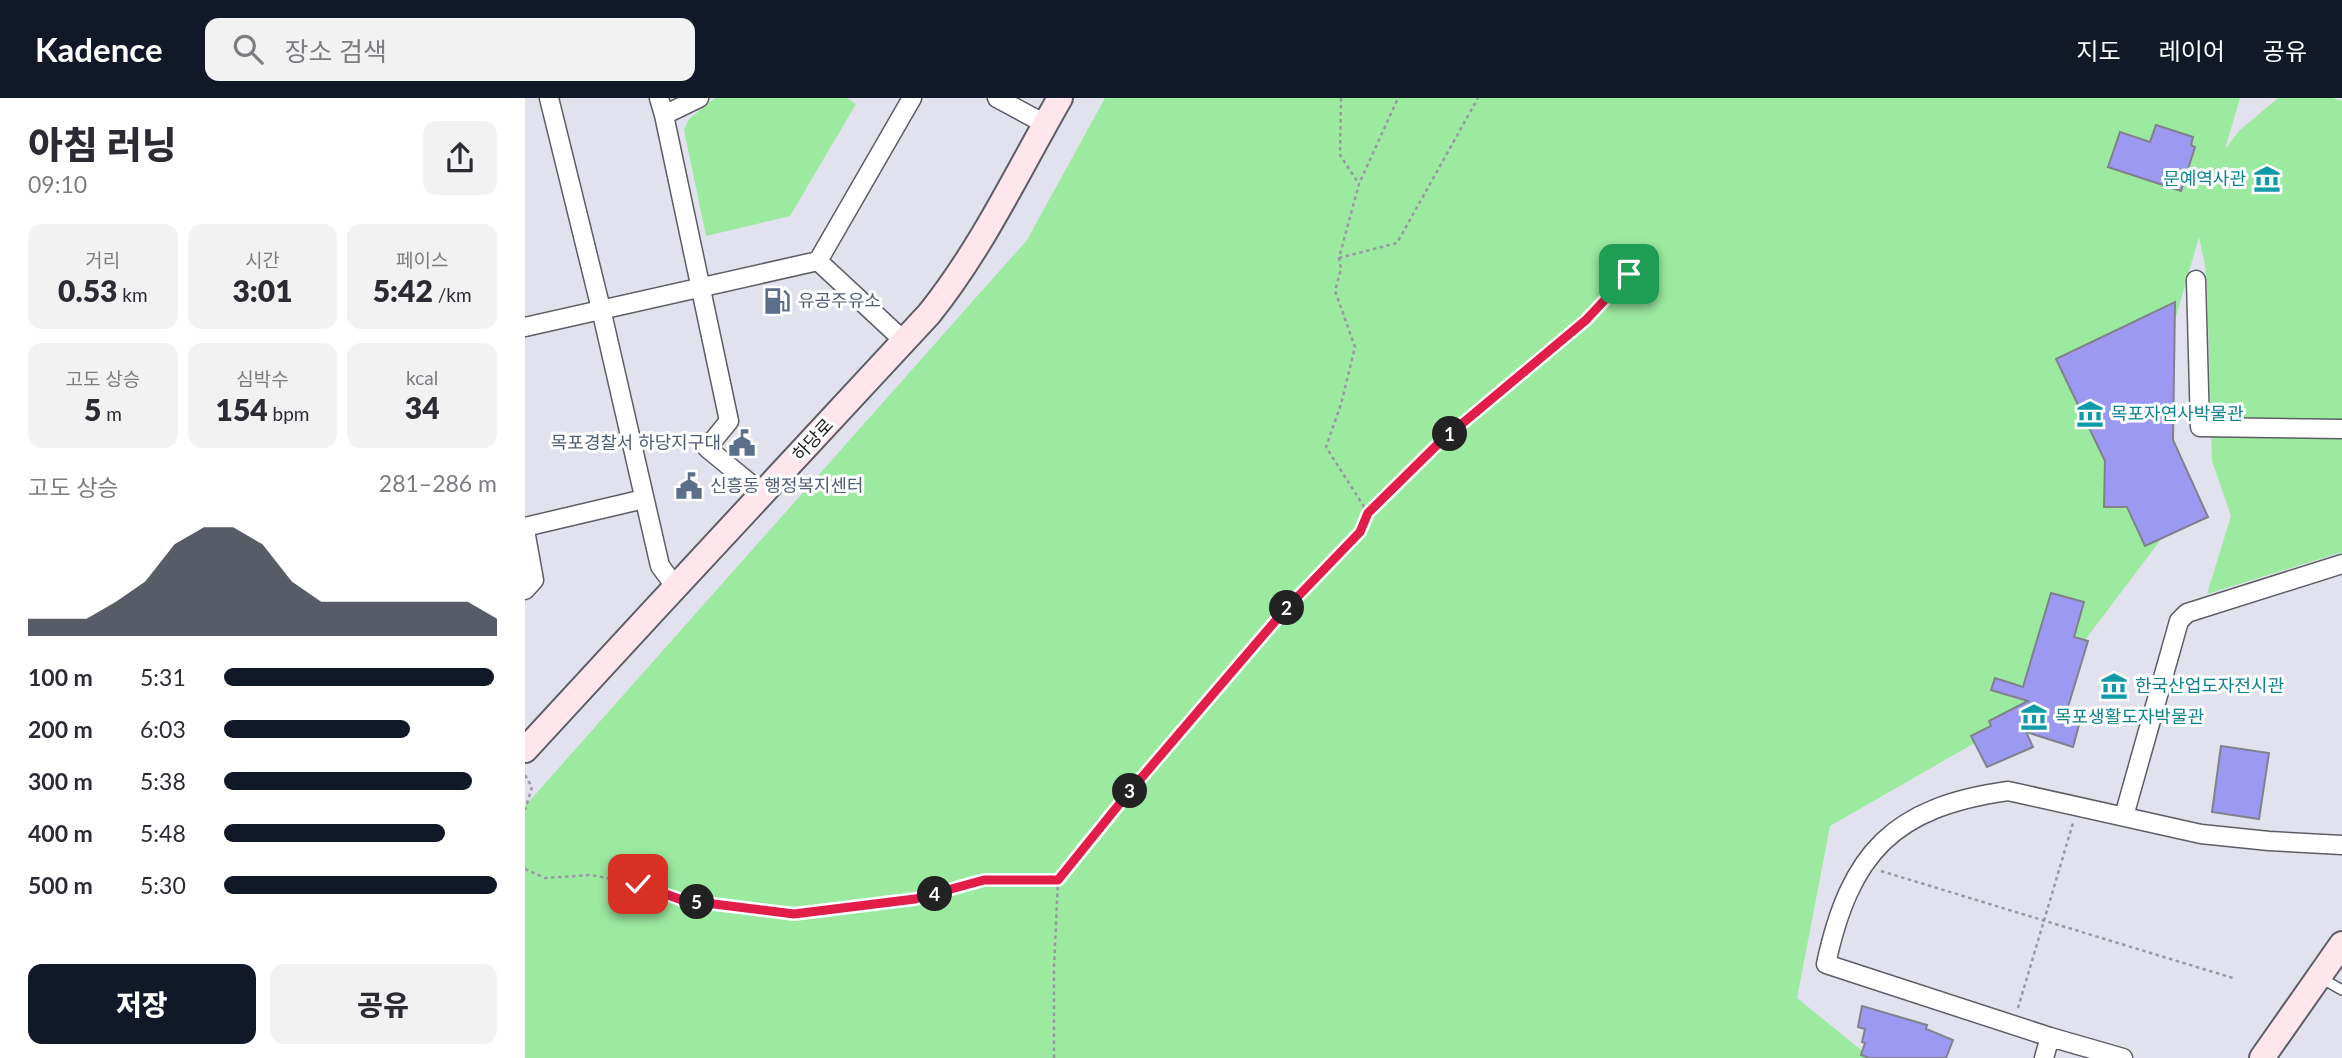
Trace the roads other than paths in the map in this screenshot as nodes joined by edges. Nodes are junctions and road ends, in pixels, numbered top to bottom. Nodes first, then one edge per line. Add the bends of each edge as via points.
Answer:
1 (549, 98) edge
2 (699, 98) edge
3 (912, 98) edge
4 (997, 98) edge
5 (1060, 98) edge
6 (662, 107) edge
7 (1045, 124) junction
8 (818, 261) junction
9 (2196, 280) dead end
10 (701, 287) junction
11 (601, 309) junction
12 (525, 327) edge
13 (904, 341) junction
14 (2342, 429) edge
15 (763, 494) junction
16 (643, 499) junction
17 (525, 529) edge
18 (2342, 564) edge
19 (675, 586) junction
20 (525, 590) edge
21 (525, 750) edge
22 (2124, 816) junction
23 (2342, 845) edge
24 (2342, 944) edge
25 (2319, 977) junction
26 (2342, 990) edge
27 (2050, 1037) junction
28 (2044, 1058) edge
29 (2123, 1058) edge
30 (2262, 1058) edge

1 - 11 street
2 - 6 street
3 - 8 street
4 - 7 street
5 - 7 street, 하당로
6 - 10 street
7 - 13 street, 하당로 via 955,282
8 - 10 street
8 - 13 street
9 - 14 street via 2200,427
10 - 11 street
10 - 15 street via 729,421 707,448
11 - 12 street
11 - 16 street
13 - 15 street, 하당로
15 - 19 street, 하당로
16 - 17 street
16 - 19 street via 660,566
17 - 20 street via 534,580
18 - 22 street via 2186,613 2179,621
19 - 21 street, 하당로
22 - 23 street via 2201,834
22 - 27 street via 2008,791 1943,806 1904,823 1868,857 1833,934 1826,964
24 - 25 street
25 - 26 lane
25 - 30 street
27 - 28 street
27 - 29 street

